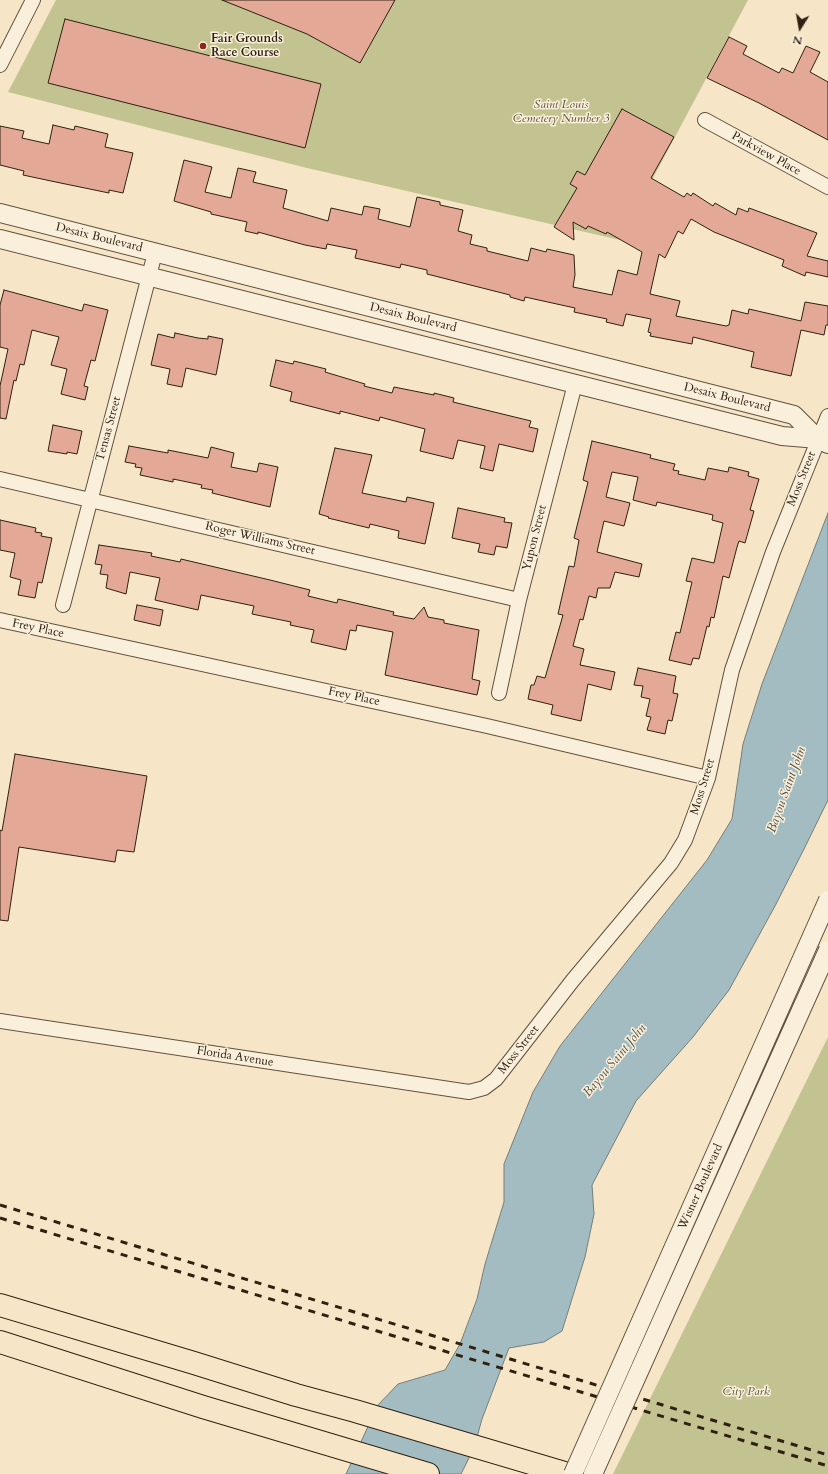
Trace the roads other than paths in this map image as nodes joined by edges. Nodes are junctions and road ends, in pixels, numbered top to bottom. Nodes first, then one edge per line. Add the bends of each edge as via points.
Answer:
1 (33, 0) edge
2 (0, 66) edge
3 (705, 120) dead end
4 (828, 187) edge
5 (0, 213) edge
6 (0, 239) edge
7 (155, 252) junction
8 (149, 277) junction
9 (581, 361) junction
10 (575, 384) junction
11 (828, 416) edge
12 (823, 441) edge
13 (0, 479) edge
14 (90, 499) junction
15 (520, 600) junction
16 (63, 605) dead end
17 (0, 620) edge
18 (499, 693) dead end
19 (708, 778) junction
20 (828, 900) edge
21 (828, 950) edge
22 (0, 1021) edge
23 (469, 1092) joint
24 (0, 1305) edge
25 (0, 1342) edge
26 (428, 1474) edge
27 (568, 1474) edge
28 (574, 1474) edge
29 (593, 1474) edge

1 - 2 street
3 - 4 street, Parkview Place
5 - 7 street, Desaix Boulevard
6 - 8 street, Desaix Boulevard
7 - 8 street, Tensas Street
7 - 9 street, Desaix Boulevard
8 - 10 street, Desaix Boulevard
8 - 14 street, Tensas Street
9 - 10 street
9 - 12 street, Desaix Boulevard via 794,415
10 - 12 street, Desaix Boulevard via 782,436
10 - 15 street, Yupon Street
11 - 12 street, Moss Street
12 - 19 street, Moss Street via 773,552 732,670
13 - 14 street, Roger Williams Street
14 - 15 street, Roger Williams Street
14 - 16 street, Tensas Street
15 - 18 street, Yupon Street
17 - 19 street, Frey Place via 487,726
19 - 23 street, Moss Street via 685,840 672,863 573,980 496,1079 484,1088
20 - 28 street, Wisner Boulevard, bridge
21 - 29 street, Wisner Boulevard, bridge
22 - 23 street, Florida Avenue
24 - 27 highway
25 - 26 highway via 203,1407

